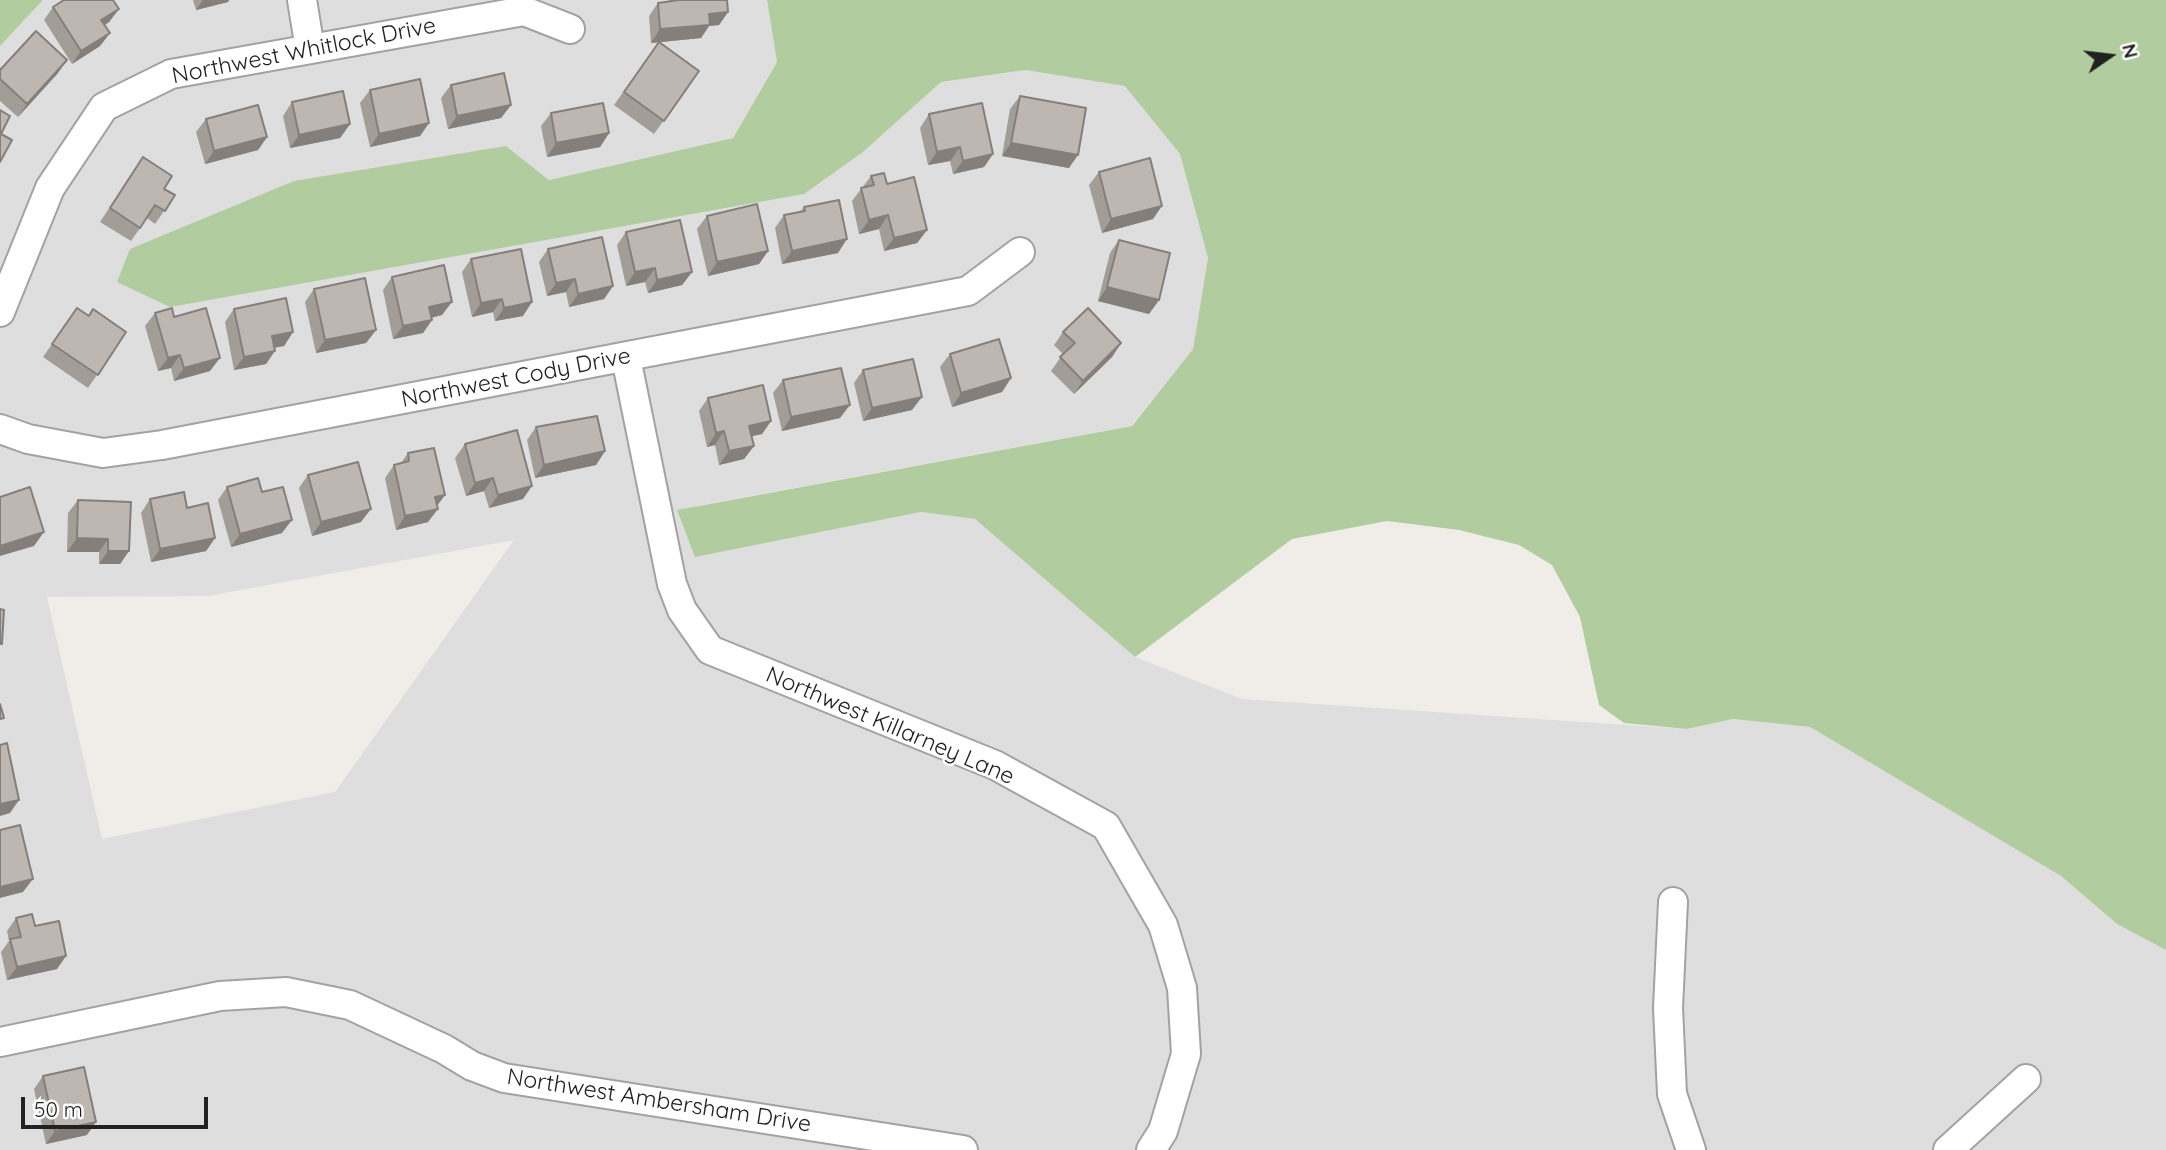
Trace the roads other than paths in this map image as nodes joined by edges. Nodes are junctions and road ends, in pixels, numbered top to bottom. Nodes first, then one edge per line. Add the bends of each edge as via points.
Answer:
1 (302, 0) edge
2 (570, 29) dead end
3 (310, 49) junction
4 (1020, 252) dead end
5 (0, 312) edge
6 (626, 358) junction
7 (0, 429) edge
8 (1673, 902) dead end
9 (0, 1042) edge
10 (2026, 1079) dead end
11 (963, 1150) edge
12 (1150, 1150) edge
13 (1691, 1150) edge
14 (1948, 1150) edge

1 - 3 street
2 - 3 street, Northwest Whitlock Drive via 524,11
3 - 5 street, Northwest Whitlock Drive via 171,74 104,107 50,188
4 - 6 street, Northwest Cody Drive via 968,291
6 - 7 street, Northwest Cody Drive via 103,453
6 - 12 street, Northwest Killarney Lane via 672,584 682,610 710,650 995,765 1106,826 1163,925 1182,988 1186,1054 1163,1131
8 - 13 street via 1668,1008 1672,1094
9 - 11 street, Northwest Ambersham Drive via 220,996 286,992 350,1005 504,1078
10 - 14 street

